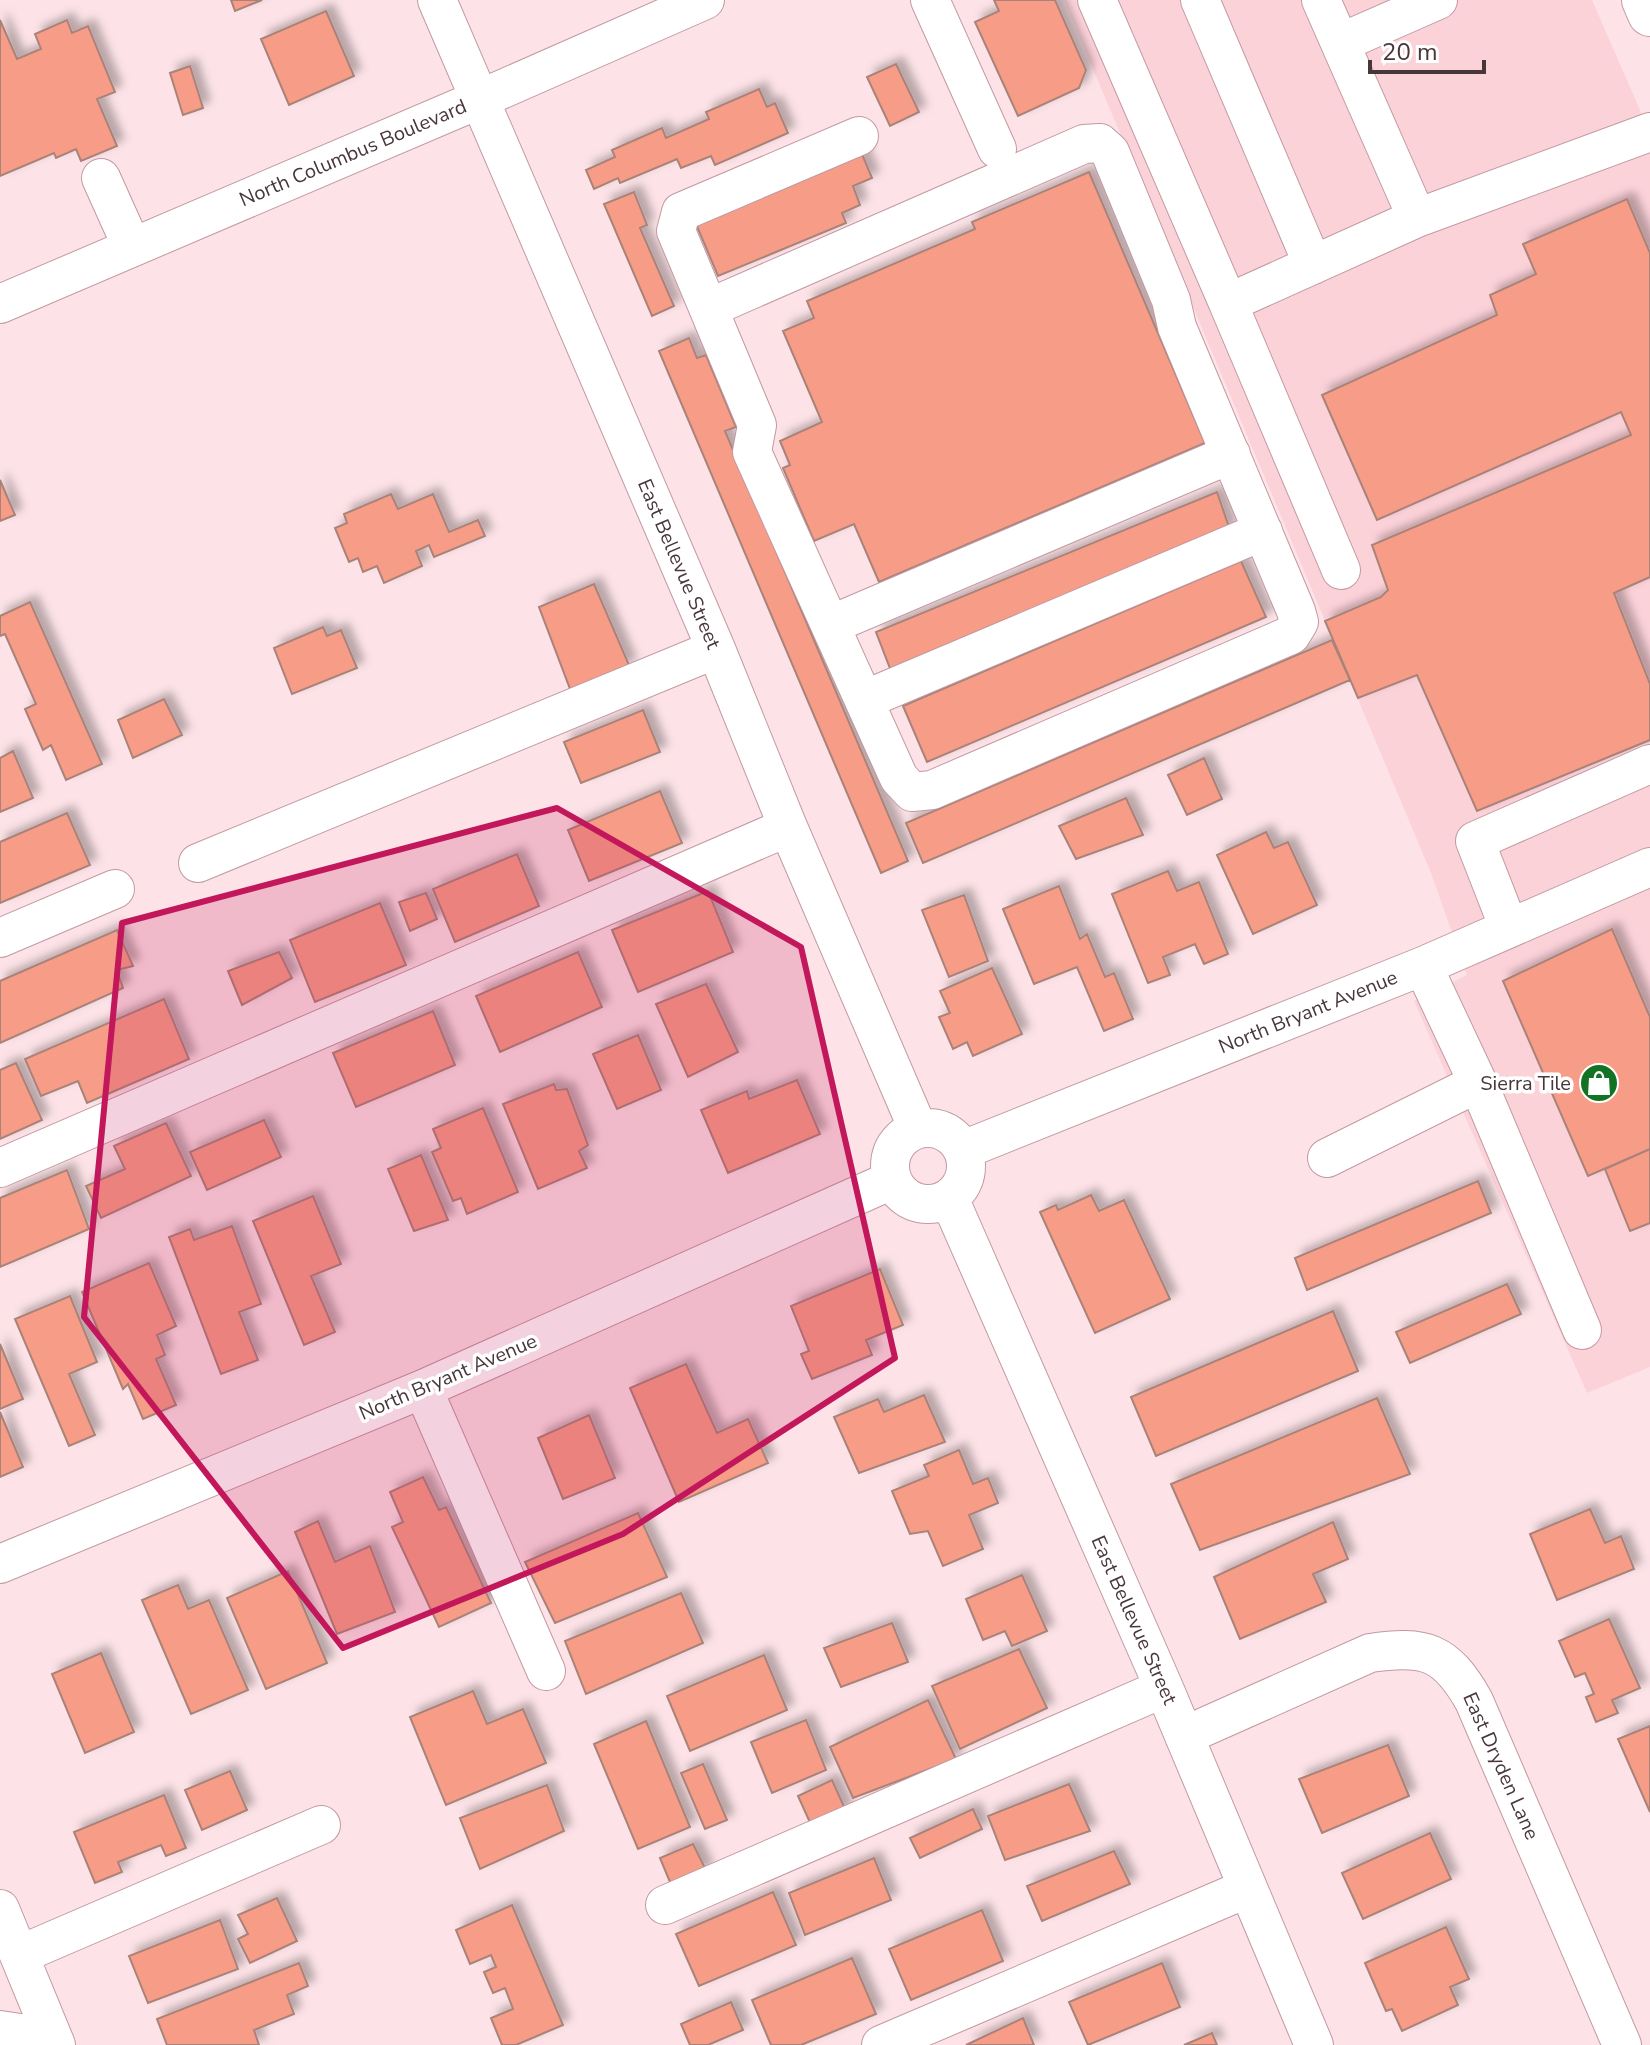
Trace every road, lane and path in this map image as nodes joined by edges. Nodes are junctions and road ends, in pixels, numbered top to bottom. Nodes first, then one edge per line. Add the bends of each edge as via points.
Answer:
1 (437, 0) edge
2 (705, 0) edge
3 (930, 0) edge
4 (1097, 0) edge
5 (1200, 0) edge
6 (1321, 0) edge
7 (1438, 0) edge
8 (1644, 0) edge
9 (1650, 14) edge
10 (1340, 43) junction
11 (480, 99) junction
12 (1650, 132) edge
13 (859, 136) dead end
14 (997, 149) dead end
15 (101, 178) dead end
16 (1417, 218) junction
17 (132, 247) junction
18 (1313, 265) junction
19 (1228, 303) junction
20 (0, 304) edge
21 (709, 308) junction
22 (1231, 454) junction
23 (1263, 531) junction
24 (1341, 570) dead end
25 (830, 625) junction
26 (716, 649) junction
27 (864, 700) junction
28 (1650, 764) edge
29 (788, 827) junction
30 (198, 863) dead end
31 (1650, 867) edge
32 (115, 889) dead end
33 (1509, 928) junction
34 (0, 938) edge
35 (1423, 966) junction
36 (1478, 1083) junction
37 (918, 1129) junction
38 (963, 1150) junction
39 (1327, 1158) dead end
40 (0, 1168) edge
41 (892, 1180) junction
42 (949, 1198) junction
43 (1582, 1330) dead end
44 (423, 1389) junction
45 (0, 1564) edge
46 (546, 1671) dead end
47 (1164, 1688) junction
48 (1184, 1736) junction
49 (321, 1825) dead end
50 (1248, 1888) junction
51 (665, 1905) dead end
52 (0, 1909) edge
53 (19, 1955) junction
54 (0, 2030) edge
55 (55, 2042) edge
56 (881, 2045) edge
57 (1314, 2045) edge
58 (1622, 2045) edge

1 - 11 street, East Bellevue Street
2 - 11 street, North Columbus Boulevard
3 - 14 street
4 - 19 street
5 - 18 street
6 - 10 street
7 - 10 street
8 - 9 main road
10 - 16 street
11 - 17 street, North Columbus Boulevard
11 - 26 street, East Bellevue Street
12 - 16 street
13 - 21 street via 681,212 676,231
15 - 17 street
16 - 18 street
17 - 20 street, North Columbus Boulevard
18 - 19 street
19 - 24 street
21 - 22 street via 1084,144 1100,143 1110,152
21 - 25 street via 757,425 752,452
22 - 23 street
22 - 25 street
23 - 27 street
23 - 27 street via 1299,622 1291,635 932,790 912,792 899,778
25 - 27 street
26 - 29 street, East Bellevue Street
26 - 30 street
28 - 33 street via 1475,841
29 - 37 street, East Bellevue Street
29 - 40 street
31 - 33 street, North Bryant Avenue
32 - 34 street
33 - 35 street, North Bryant Avenue
35 - 36 street
35 - 38 street, North Bryant Avenue
36 - 39 street
36 - 43 street
37 - 38 street via 940,1129
37 - 41 street via 893,1149
38 - 42 street via 965,1177
41 - 42 street via 917,1202
41 - 44 street, North Bryant Avenue
42 - 47 street, East Bellevue Street
44 - 45 street, North Bryant Avenue
44 - 46 street
47 - 48 street, East Bellevue Street
47 - 51 street
48 - 50 street, East Bellevue Street
48 - 58 street, East Dryden Lane via 1370,1653 1400,1649 1444,1661 1474,1701
49 - 53 street
50 - 56 street
50 - 57 street, East Bellevue Street
52 - 53 street
53 - 55 street
54 - 55 street

